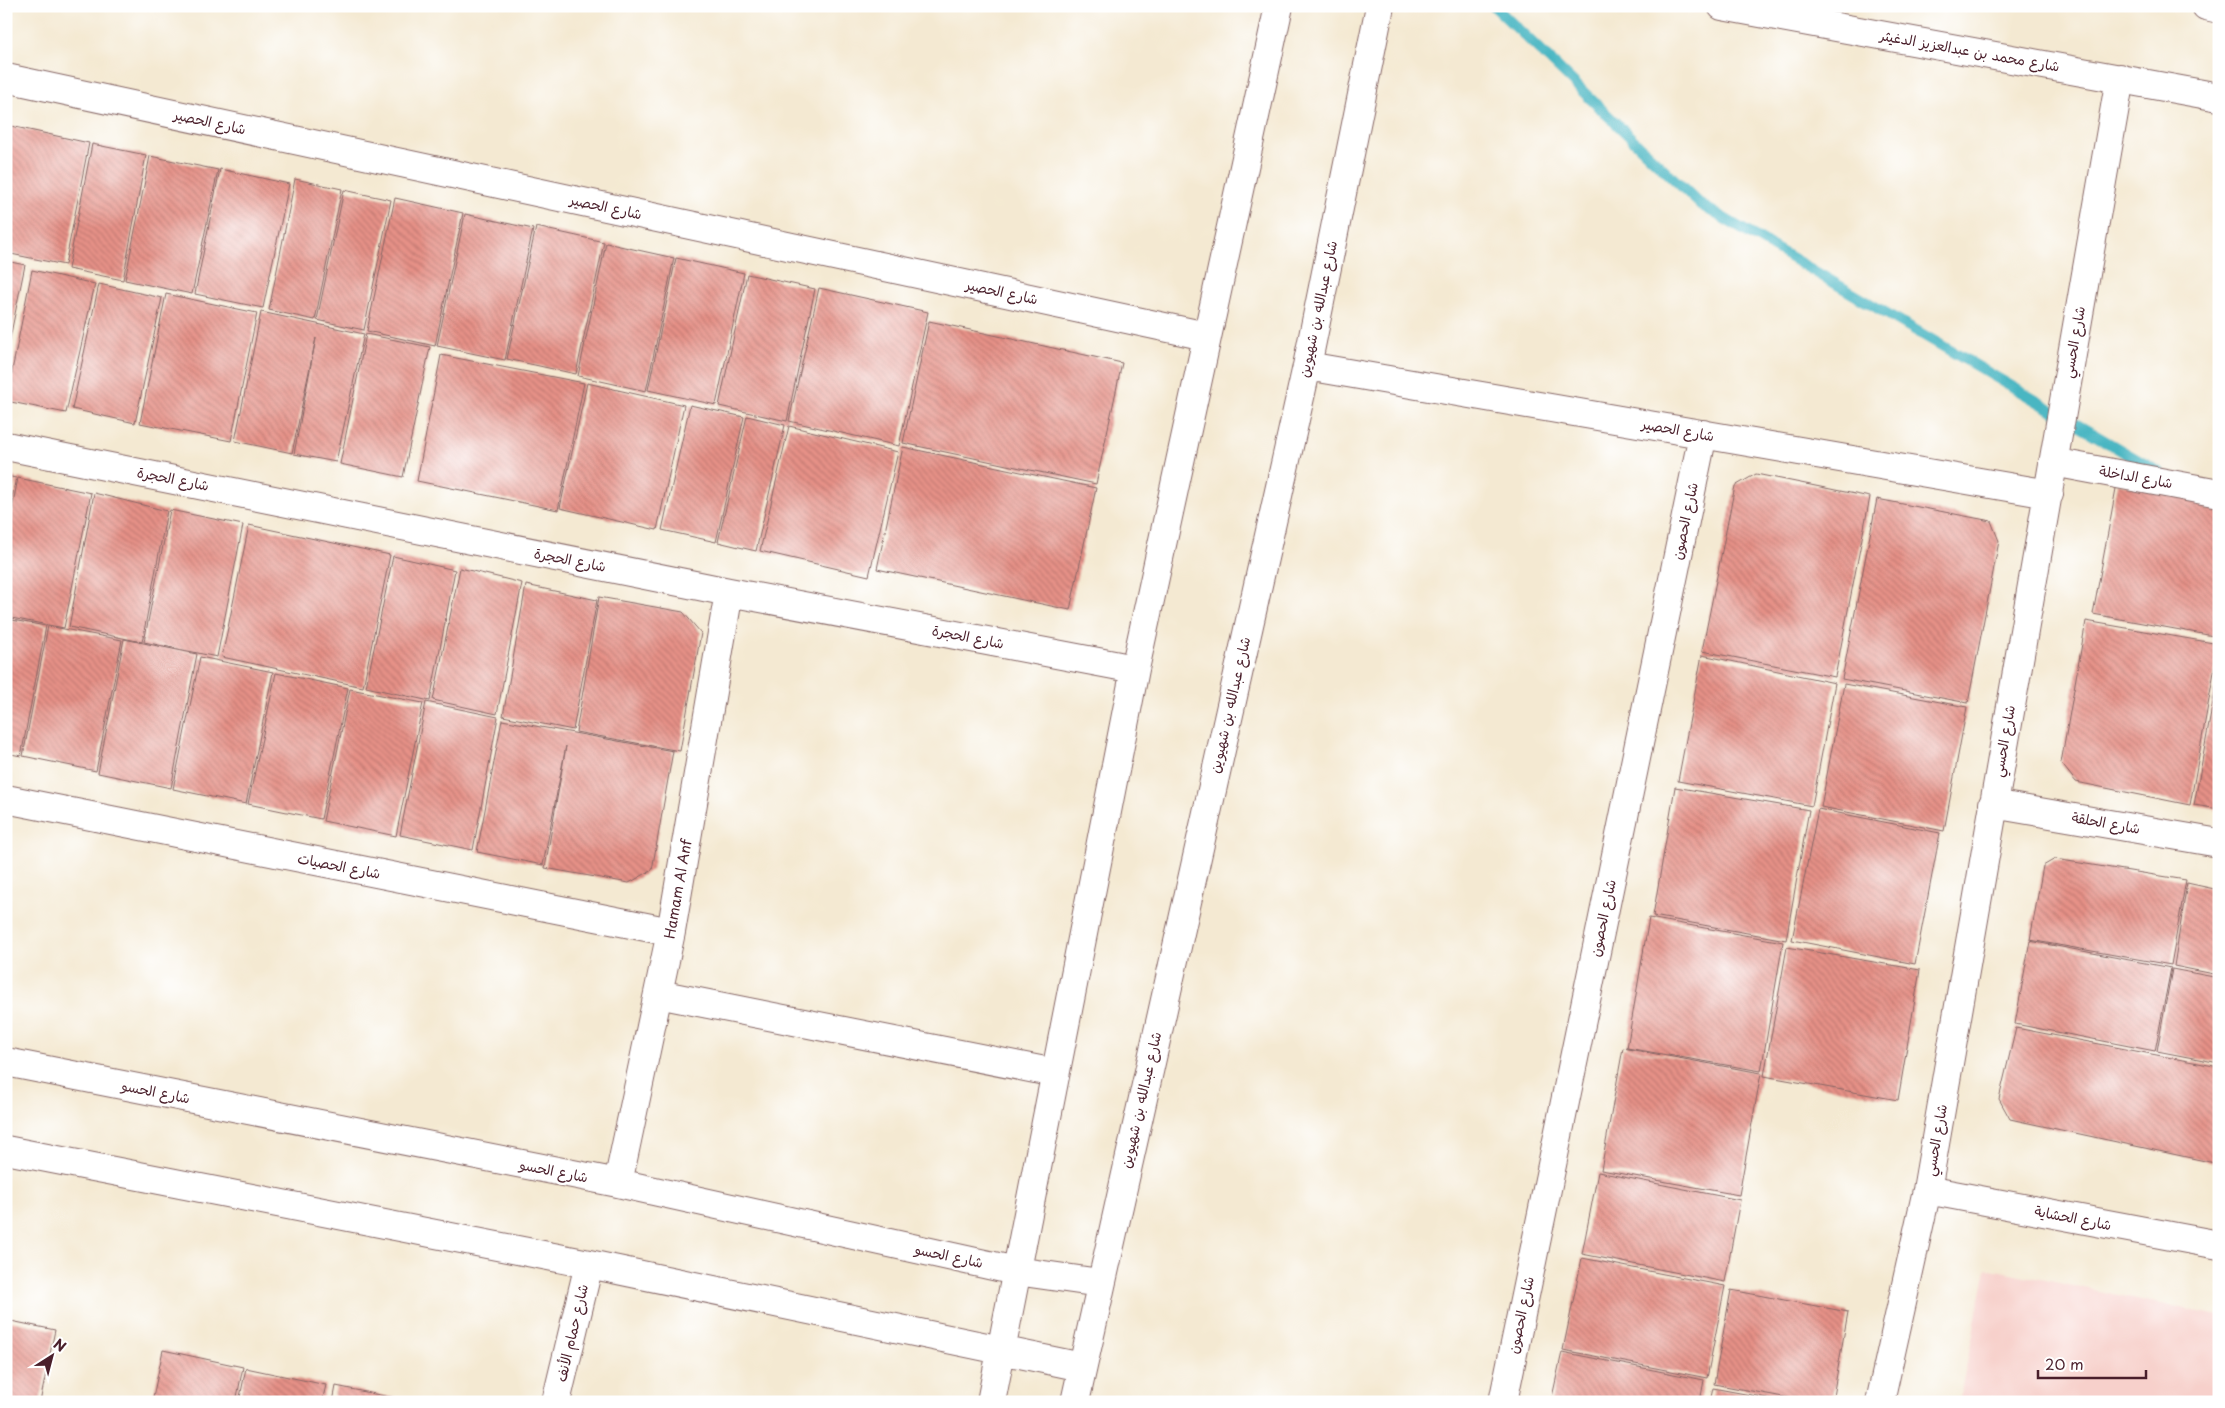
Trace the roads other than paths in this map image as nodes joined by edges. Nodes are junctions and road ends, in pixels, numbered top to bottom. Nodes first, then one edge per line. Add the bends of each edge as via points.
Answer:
1 (1279, 6) edge
2 (1380, 6) edge
3 (1722, 6) edge
4 (2206, 6) edge
5 (2219, 9) edge
6 (6, 78) edge
7 (2120, 78) junction
8 (2219, 97) edge
9 (1206, 336) junction
10 (1307, 366) junction
11 (1703, 434) junction
12 (6, 446) edge
13 (2054, 462) junction
14 (2219, 493) edge
15 (2048, 494) junction
16 (729, 592) junction
17 (1135, 669) junction
18 (6, 799) edge
19 (1993, 804) junction
20 (2219, 843) edge
21 (671, 932) junction
22 (658, 994) junction
23 (6, 1062) edge
24 (1055, 1073) junction
25 (6, 1150) edge
26 (618, 1183) junction
27 (1928, 1190) junction
28 (2219, 1245) edge
29 (589, 1264) junction
30 (1016, 1271) junction
31 (1100, 1283) junction
32 (1001, 1351) junction
33 (1082, 1367) junction
34 (556, 1402) edge
35 (991, 1402) edge
36 (1075, 1402) edge
37 (1503, 1402) edge
38 (1880, 1402) edge

1 - 9 street
2 - 10 street, شارع عبدالله بن شهيوين
3 - 7 street, شارع محمد بن عبدالعزيز الدغيثر
4 - 5 street
6 - 9 street, شارع الحصير
7 - 8 street, شارع محمد بن عبدالعزيز الدغيثر
7 - 13 street, شارع الحسي
9 - 17 street
10 - 11 street, شارع الحصير
10 - 31 street, شارع عبدالله بن شهيوين
11 - 15 street, شارع الحصير
11 - 37 street, شارع الحصون
12 - 16 street, شارع الحجرة
13 - 14 street, شارع الداخلة
13 - 15 street, شارع الحسي
15 - 19 street, شارع الحسي
16 - 17 street, شارع الحجرة
16 - 21 street, Hamam Al Anf
17 - 24 street
18 - 21 street, شارع الحصيات
19 - 20 street, شارع الحلقة
19 - 27 street, شارع الحسي
21 - 22 street, Hamam Al Anf
22 - 24 street
22 - 26 street, Hamam Al Anf
23 - 26 street, شارع الحسو
24 - 30 street
25 - 29 street
26 - 30 street, شارع الحسو
27 - 28 street, شارع الحشاية
27 - 38 street, شارع الحسي
29 - 32 street
29 - 34 street, شارع حمام الأنف
30 - 31 street, شارع الحسو
30 - 32 street
31 - 33 street, شارع عبدالله بن شهيوين
32 - 33 street
32 - 35 street
33 - 36 street, شارع عبدالله بن شهيوين

